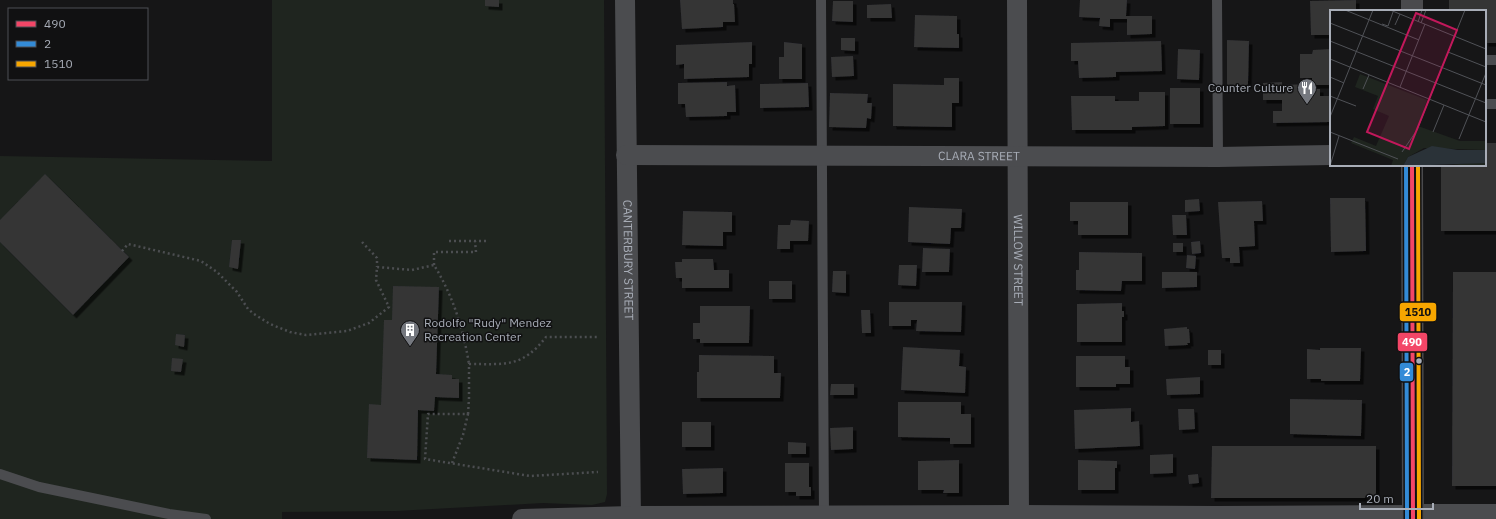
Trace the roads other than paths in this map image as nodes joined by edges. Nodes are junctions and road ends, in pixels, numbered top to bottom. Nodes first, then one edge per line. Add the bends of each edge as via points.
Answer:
1 (625, 0) edge
2 (822, 0) edge
3 (1017, 0) edge
4 (1217, 0) edge
5 (626, 155) junction
6 (1330, 155) edge
7 (822, 156) junction
8 (1017, 156) junction
9 (1218, 157) junction
10 (1412, 166) edge
11 (0, 474) edge
12 (1496, 515) edge
13 (1019, 517) edge
14 (1413, 517) edge
15 (631, 518) edge
16 (824, 518) edge
17 (1216, 518) edge
18 (206, 519) edge
19 (522, 519) edge

1 - 5 street, CANTERBURY STREET
2 - 7 lane
3 - 8 street, WILLOW STREET
4 - 9 lane
5 - 7 street, CLARA STREET
5 - 15 street, CANTERBURY STREET
6 - 9 street, CLARA STREET
7 - 8 street, CLARA STREET
7 - 16 lane
8 - 9 street, CLARA STREET
8 - 13 street, WILLOW STREET
10 - 14 main road
11 - 18 lane via 46,489
12 - 14 street
13 - 16 street
13 - 17 street
14 - 17 street
15 - 16 street
15 - 19 street

